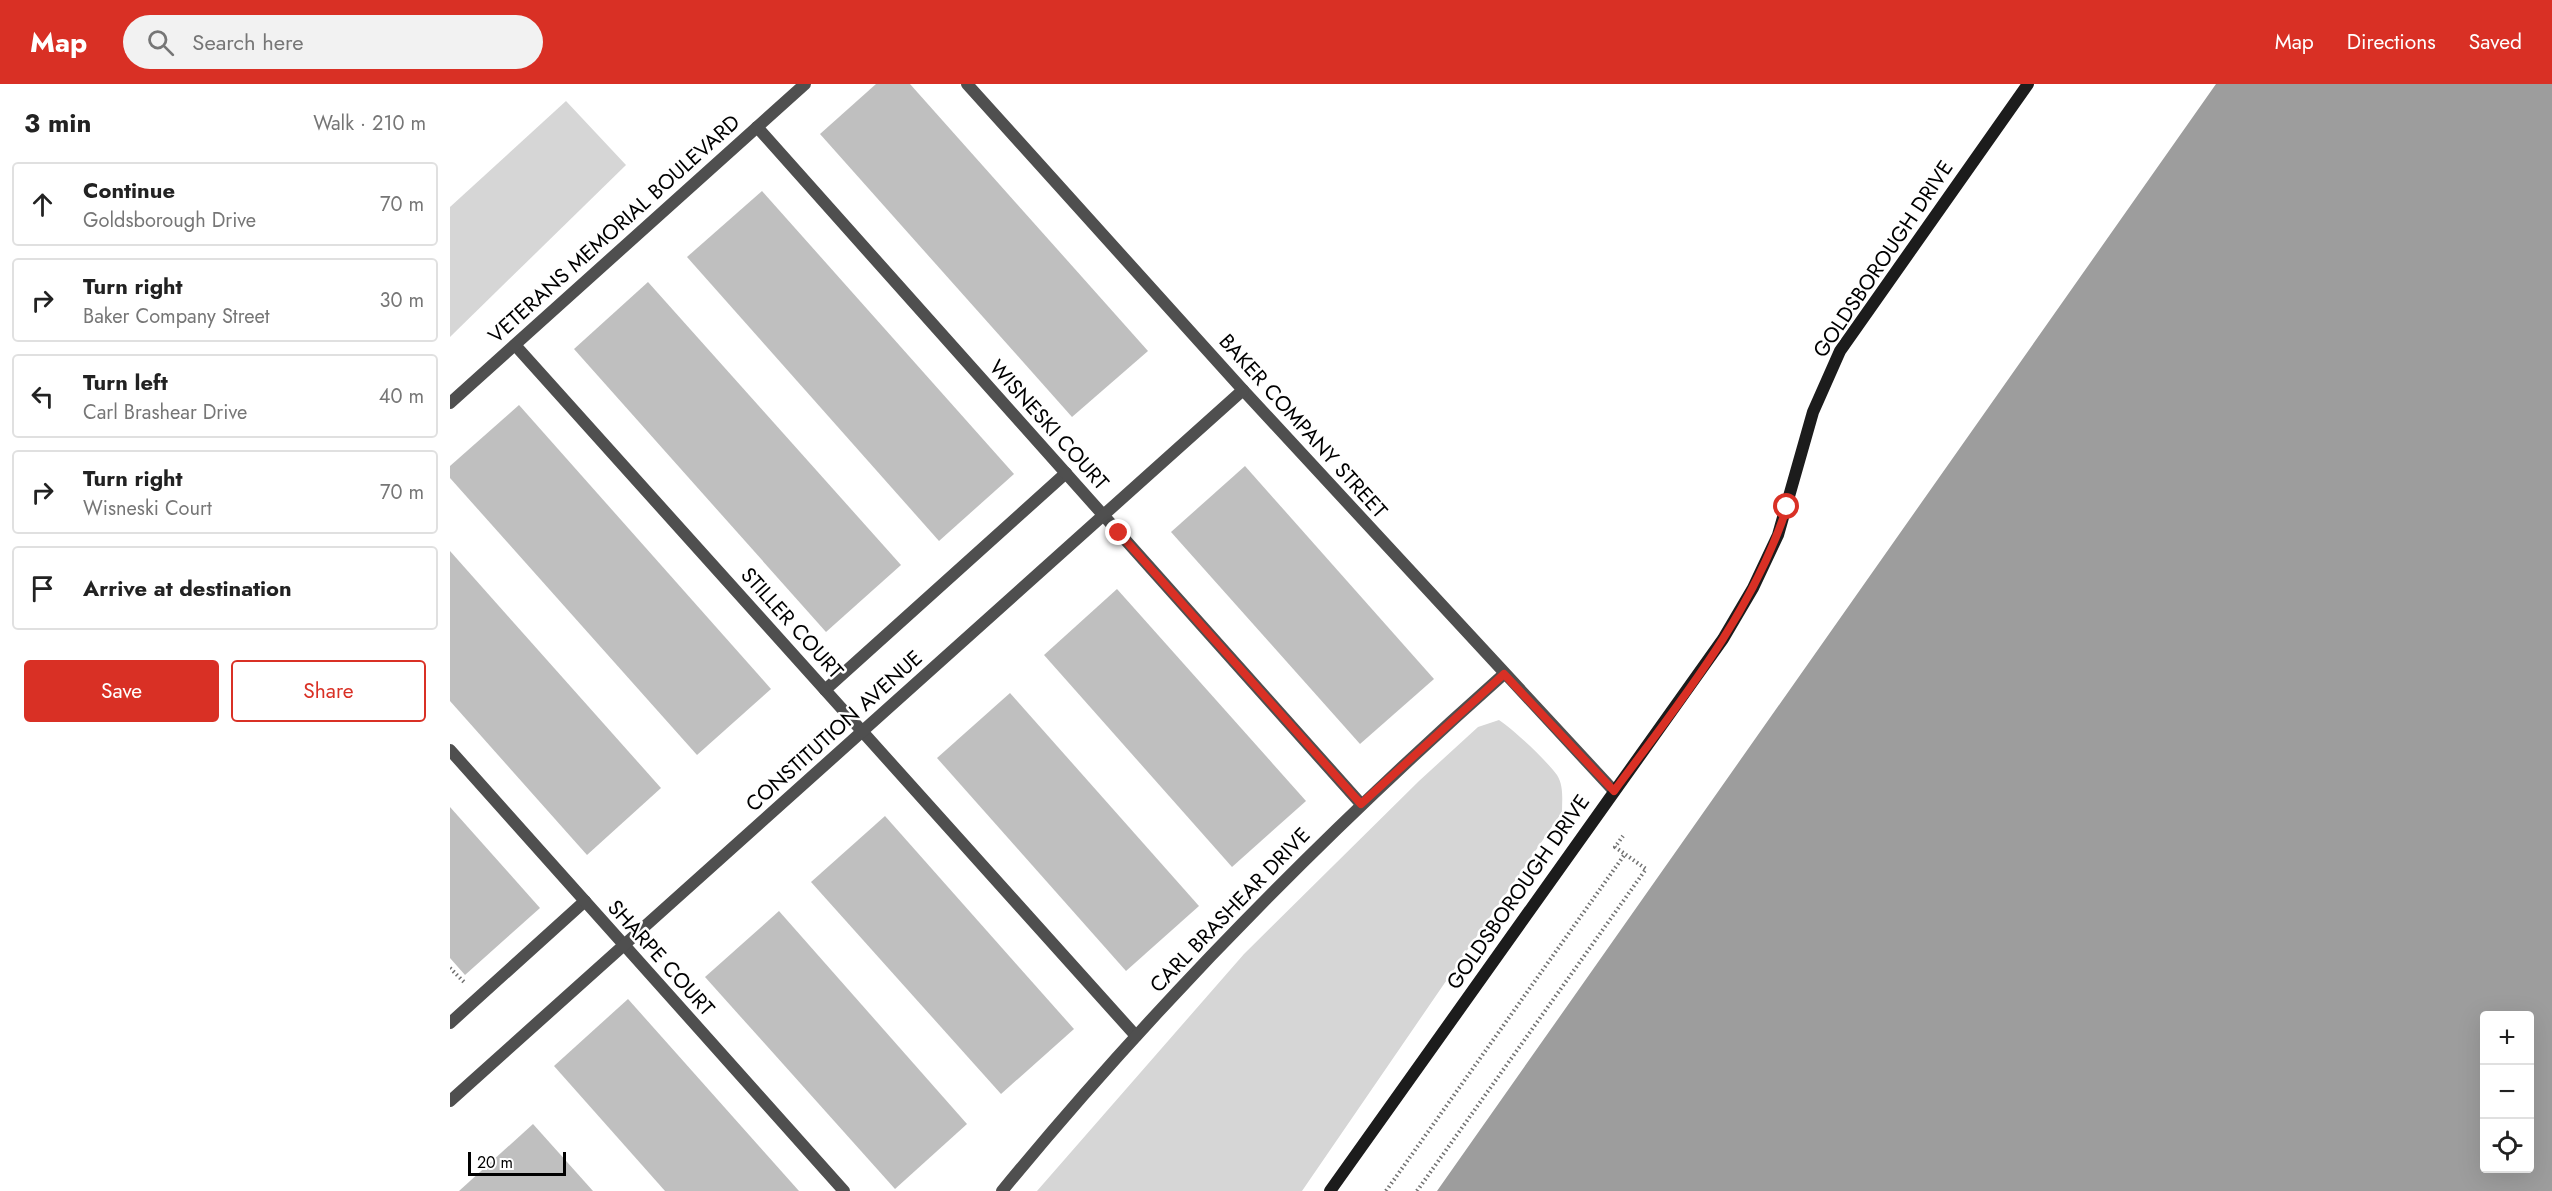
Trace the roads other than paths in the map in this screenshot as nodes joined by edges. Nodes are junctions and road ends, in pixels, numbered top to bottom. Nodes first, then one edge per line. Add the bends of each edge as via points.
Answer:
1 (805, 84) edge
2 (967, 84) edge
3 (2028, 84) edge
4 (757, 127) junction
5 (515, 345) junction
6 (1244, 390) junction
7 (450, 403) edge
8 (1066, 473) junction
9 (1103, 515) junction
10 (1504, 674) junction
11 (825, 690) junction
12 (862, 731) junction
13 (450, 750) edge
14 (1614, 791) junction
15 (1361, 804) junction
16 (585, 901) junction
17 (624, 945) junction
18 (450, 1023) edge
19 (1136, 1036) junction
20 (450, 1101) edge
21 (844, 1191) edge
22 (1002, 1191) edge
23 (1330, 1191) edge

1 - 4 street, VETERANS MEMORIAL BOULEVARD
2 - 6 street, BAKER COMPANY STREET
3 - 14 street, GOLDSBOROUGH DRIVE via 1840,351 1813,412 1778,535 1753,588 1723,639
4 - 5 street, VETERANS MEMORIAL BOULEVARD
4 - 8 street, WISNESKI COURT
5 - 7 street, VETERANS MEMORIAL BOULEVARD
5 - 11 street, STILLER COURT
6 - 9 street, CONSTITUTION AVENUE
6 - 10 street, BAKER COMPANY STREET
8 - 9 street, WISNESKI COURT
8 - 11 street
9 - 12 street, CONSTITUTION AVENUE
9 - 15 street, WISNESKI COURT
10 - 14 street, BAKER COMPANY STREET
10 - 15 street, CARL BRASHEAR DRIVE
11 - 12 street, STILLER COURT
12 - 17 street, CONSTITUTION AVENUE
12 - 19 street, STILLER COURT
13 - 16 street, SHARPE COURT
14 - 23 street, GOLDSBOROUGH DRIVE
15 - 19 street, CARL BRASHEAR DRIVE via 1254,910
16 - 17 street, SHARPE COURT
16 - 18 street
17 - 20 street, CONSTITUTION AVENUE
17 - 21 street, SHARPE COURT
19 - 22 street, CARL BRASHEAR DRIVE

